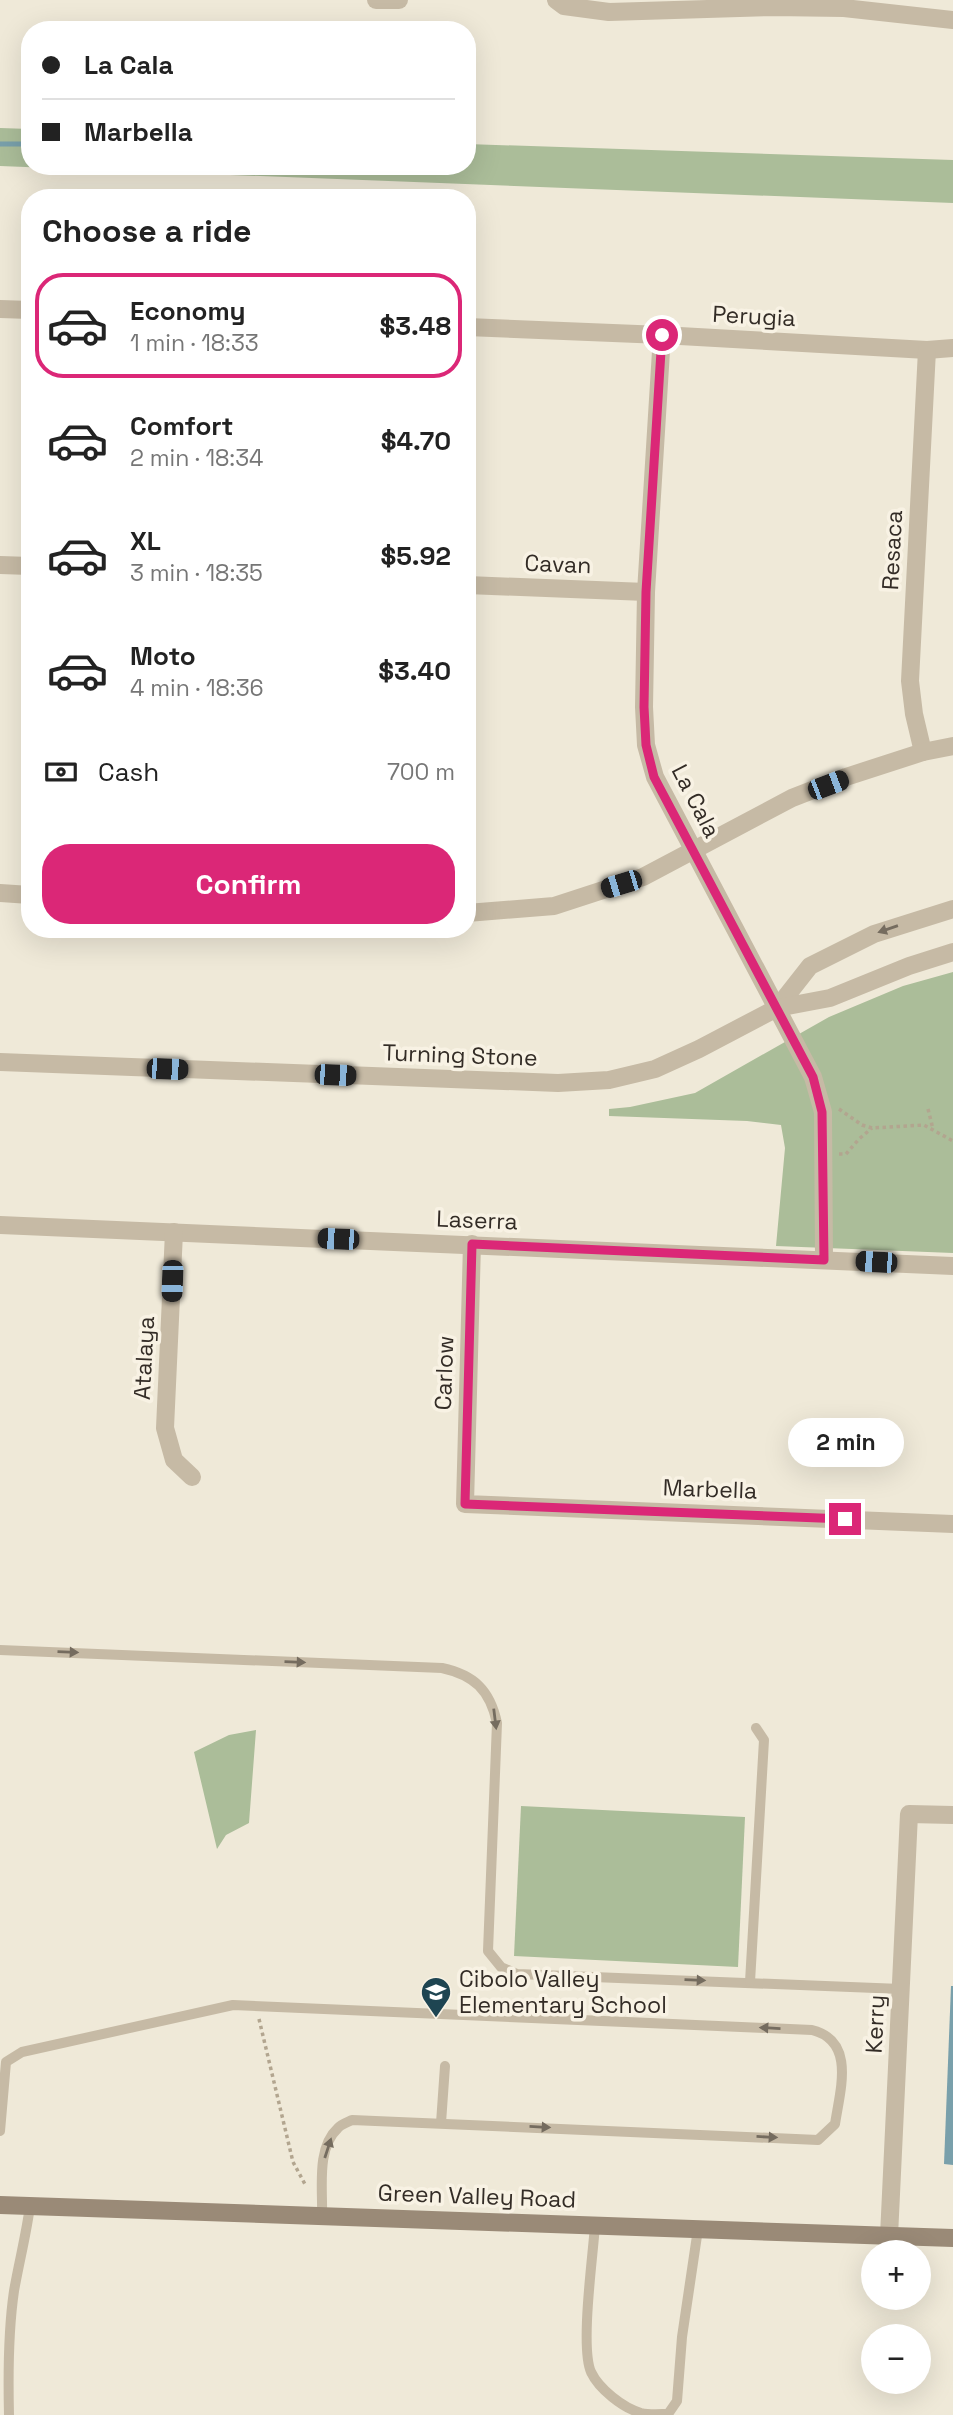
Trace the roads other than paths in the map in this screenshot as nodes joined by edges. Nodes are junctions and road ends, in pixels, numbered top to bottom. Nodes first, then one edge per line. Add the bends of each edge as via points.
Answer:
1 (376, 0) edge
2 (399, 0) edge
3 (556, 0) edge
4 (953, 20) edge
5 (0, 309) edge
6 (21, 310) edge
7 (476, 327) edge
8 (662, 335) junction
9 (953, 348) edge
10 (927, 350) junction
11 (0, 565) edge
12 (21, 566) edge
13 (476, 584) edge
14 (646, 592) junction
15 (953, 746) edge
16 (923, 752) junction
17 (695, 852) junction
18 (0, 893) edge
19 (21, 894) edge
20 (953, 909) edge
21 (476, 912) edge
22 (953, 952) edge
23 (777, 1008) junction
24 (0, 1062) edge
25 (0, 1225) edge
26 (174, 1232) junction
27 (472, 1244) junction
28 (824, 1260) junction
29 (953, 1266) edge
30 (192, 1477) dead end
31 (465, 1504) joint
32 (953, 1524) edge
33 (0, 1650) edge
34 (756, 1728) dead end
35 (953, 1815) edge
36 (750, 1982) junction
37 (901, 1989) junction
38 (445, 2066) dead end
39 (441, 2123) junction
40 (0, 2131) edge
41 (0, 2205) edge
42 (30, 2206) junction
43 (322, 2216) junction
44 (595, 2225) junction
45 (698, 2229) junction
46 (890, 2236) junction
47 (953, 2238) edge
48 (9, 2415) edge

1 - 2 street
3 - 4 street via 564,6 609,12 844,8
5 - 6 street
7 - 8 street, Perugia
8 - 10 street, Perugia
8 - 14 street, La Cala
9 - 10 street, Perugia
10 - 16 street, Resaca via 910,681
11 - 12 street
13 - 14 street, Cavan
14 - 17 street, La Cala via 646,745 654,777
15 - 16 street
16 - 17 street via 792,798
17 - 21 street via 643,877 554,906
17 - 23 street, La Cala
18 - 19 street
20 -> 23 street, Turning Stone via 874,934 810,966
22 - 23 street, Turning Stone via 830,998
23 - 24 street, Turning Stone via 655,1069 609,1080 558,1083
23 - 28 street, La Cala via 813,1077 822,1112
25 - 26 street, Laserra
26 - 27 street, Laserra
26 - 30 street, Atalaya via 165,1428 174,1460
27 - 28 street, Laserra
27 - 31 street, Carlow
28 - 29 street, Laserra
31 - 32 street, Marbella
33 -> 36 lane via 442,1668 468,1676 494,1705 497,1723 488,1951 501,1967 517,1974
34 - 36 lane via 764,1740
35 - 37 street, Kerry via 909,1814
36 - 37 lane
37 - 46 street, Kerry
38 - 39 lane
39 -> 40 lane via 818,2140 835,2124 841,2054 825,2033 812,2029 233,2005 22,2052 6,2062
43 -> 39 lane via 325,2154 338,2127 352,2120
41 - 42 street, Green Valley Road
42 - 43 street, Green Valley Road
42 - 48 lane via 11,2323
43 - 44 street, Green Valley Road
44 - 45 street, Green Valley Road
44 - 45 lane via 587,2350 591,2372 620,2403 641,2413 668,2414 677,2401
45 - 46 street, Green Valley Road
46 - 47 street, Green Valley Road

